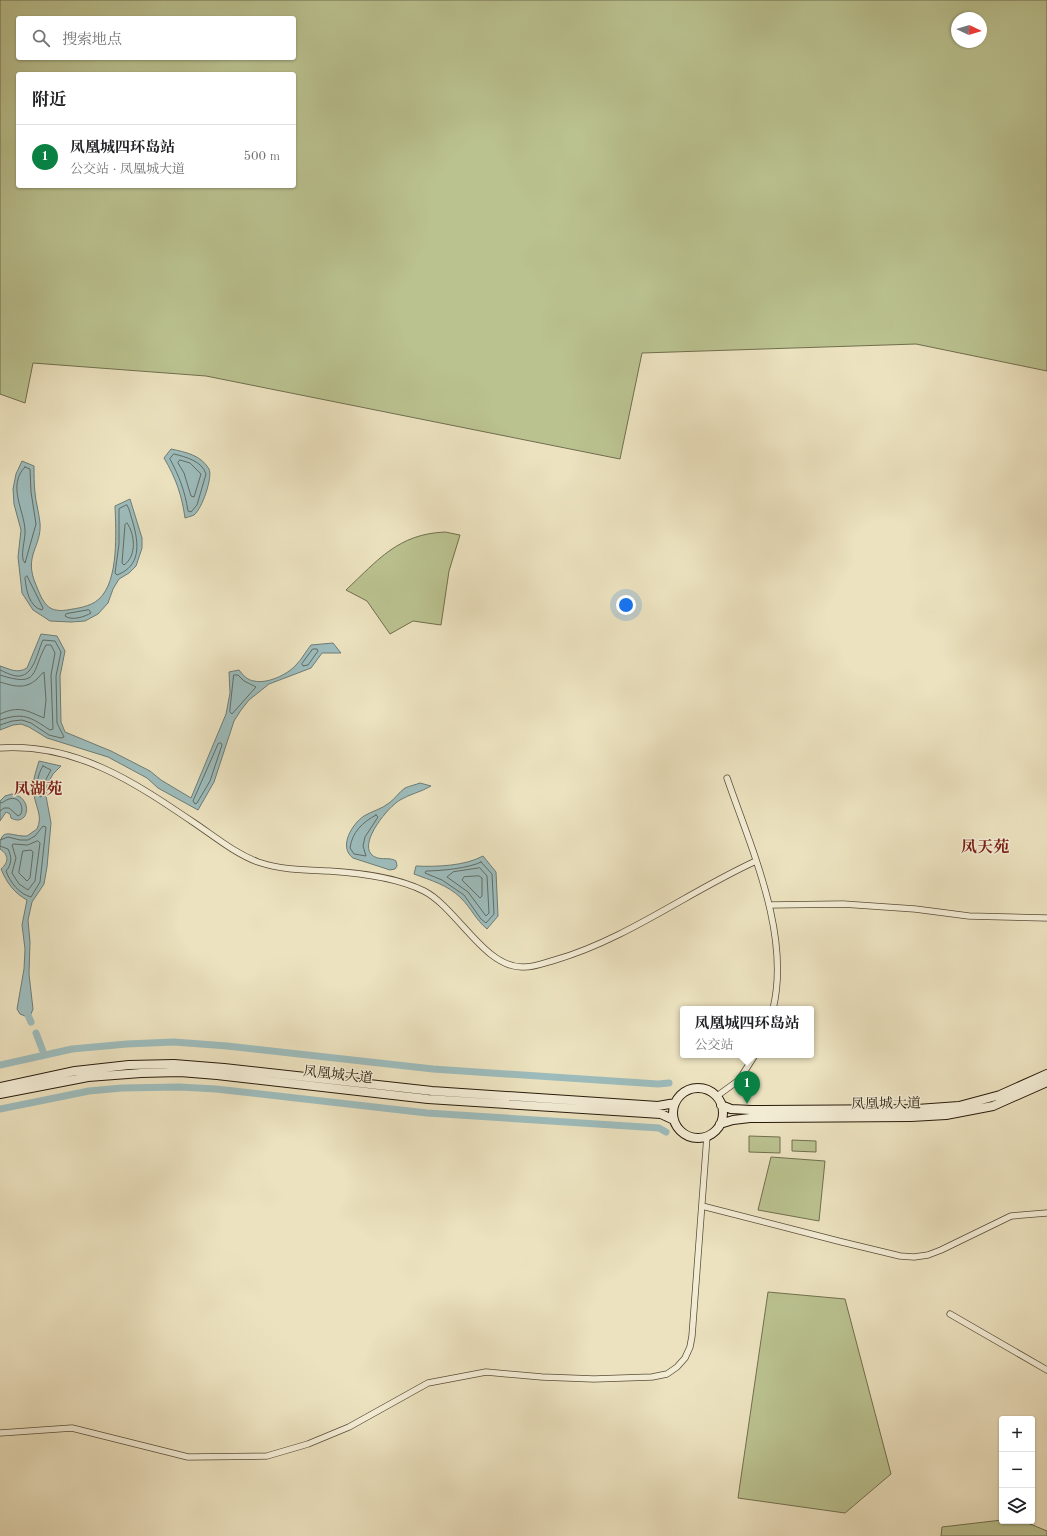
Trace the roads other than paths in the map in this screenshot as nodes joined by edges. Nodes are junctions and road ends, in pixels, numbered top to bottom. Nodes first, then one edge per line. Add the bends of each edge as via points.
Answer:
1 (0, 748) edge
2 (727, 778) dead end
3 (756, 861) junction
4 (769, 906) junction
5 (1047, 918) edge
6 (773, 1006) edge
7 (753, 1058) edge
8 (1047, 1074) edge
9 (1047, 1082) edge
10 (0, 1087) edge
11 (0, 1094) edge
12 (717, 1096) junction
13 (675, 1103) junction
14 (721, 1105) junction
15 (674, 1120) junction
16 (720, 1124) junction
17 (707, 1136) junction
18 (702, 1206) junction
19 (1047, 1213) edge
20 (950, 1314) dead end
21 (1047, 1370) edge
22 (0, 1433) edge

1 - 3 street via 51,751 110,770 144,788 238,852 266,864 297,870 358,874 416,887 447,908 465,930 491,954 514,967 529,967 591,948 723,876
2 - 3 street
3 - 4 street
4 - 5 street via 843,904 970,916
4 - 6 street via 778,955
7 - 12 street via 739,1080
8 - 14 main road, 凤凰城大道 via 981,1101 938,1108 751,1110 731,1109
9 - 16 main road, 凤凰城大道 via 993,1106 946,1115 750,1118
10 - 13 main road, 凤凰城大道 via 75,1071 129,1065 174,1064 446,1092 658,1106
11 - 15 main road, 凤凰城大道 via 88,1077 180,1072 436,1099 661,1114
12 - 13 main road via 702,1088 694,1088 686,1091
12 - 14 main road
13 - 15 main road
14 - 16 main road via 723,1114
15 - 17 main road via 683,1133 691,1137
16 - 17 main road
17 - 18 street
18 - 19 street via 900,1256 914,1257 942,1250 1011,1216
18 - 22 street via 690,1347 681,1362 667,1374 594,1379 486,1372 428,1383 349,1427 308,1444 267,1456 188,1457 72,1428
20 - 21 street

